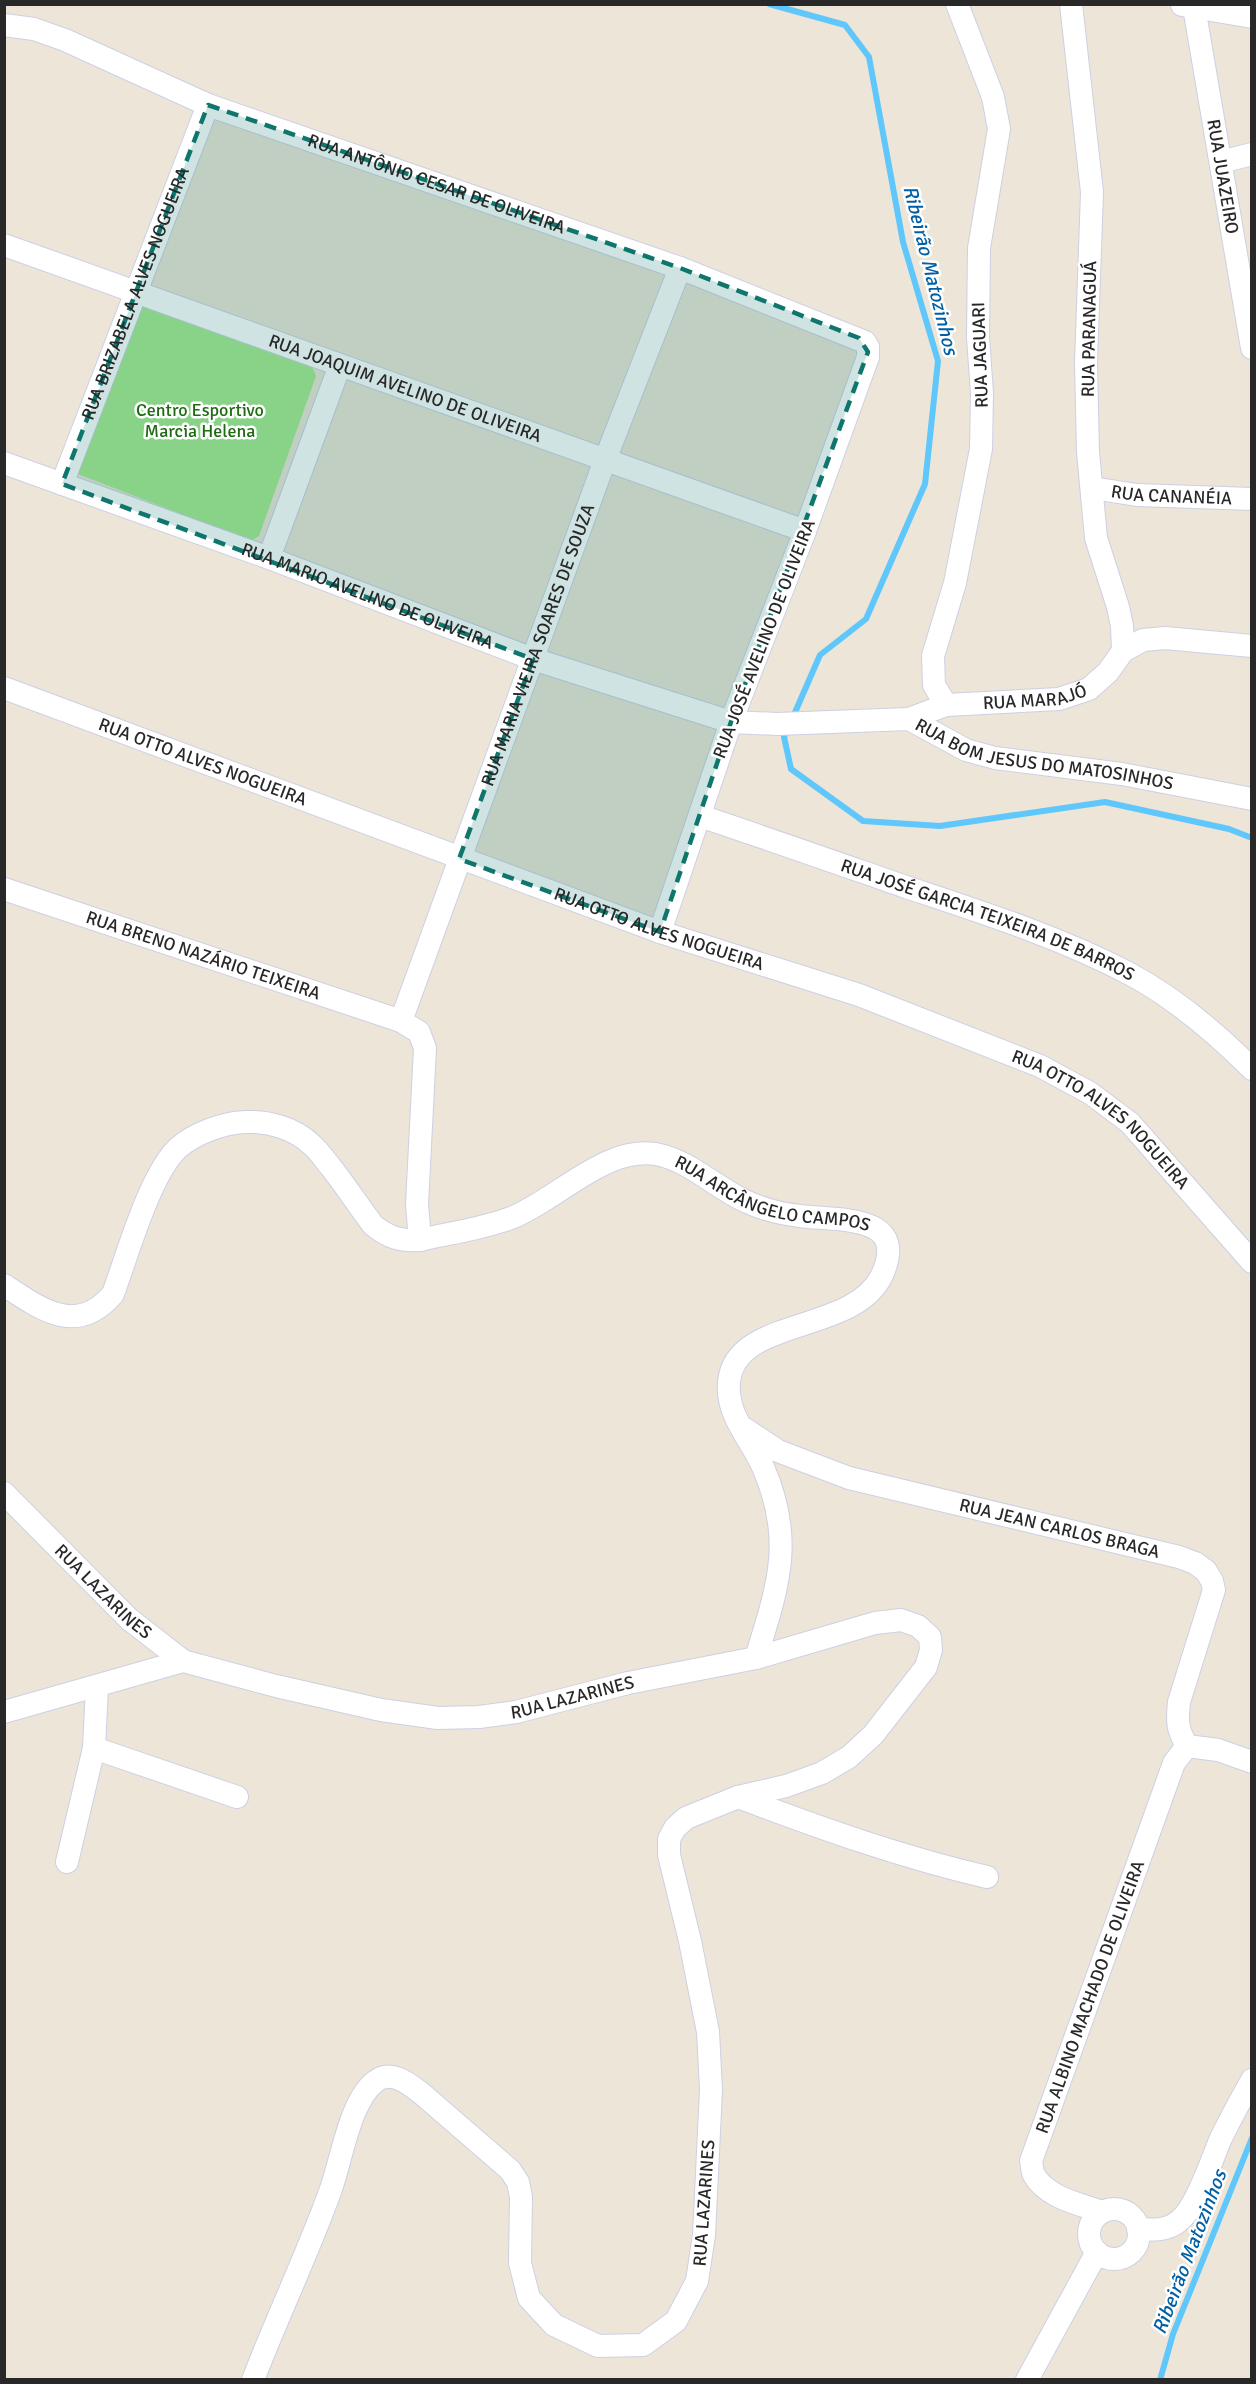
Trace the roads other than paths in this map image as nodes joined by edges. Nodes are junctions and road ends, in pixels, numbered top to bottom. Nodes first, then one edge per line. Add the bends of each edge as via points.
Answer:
1 (1071, 4) edge
2 (956, 6) edge
3 (1188, 6) edge
4 (1251, 17) edge
5 (4, 25) edge
6 (208, 105) junction
7 (1251, 154) edge
8 (1221, 162) junction
9 (4, 246) edge
10 (680, 268) junction
11 (136, 292) junction
12 (868, 347) joint
13 (1251, 348) edge
14 (340, 365) junction
15 (606, 460) junction
16 (4, 463) edge
17 (62, 484) junction
18 (1092, 488) junction
19 (1251, 499) edge
20 (805, 531) junction
21 (269, 558) junction
22 (1251, 646) edge
23 (1123, 651) junction
24 (533, 658) junction
25 (4, 688) edge
26 (946, 705) junction
27 (909, 719) junction
28 (732, 722) junction
29 (1251, 799) edge
30 (700, 816) junction
31 (459, 859) junction
32 (4, 889) edge
33 (660, 932) junction
34 (401, 1021) junction
35 (1251, 1069) edge
36 (420, 1240) junction
37 (1251, 1262) edge
38 (4, 1285) edge
39 (738, 1425) junction
40 (4, 1493) edge
41 (756, 1658) junction
42 (183, 1661) junction
43 (97, 1687) junction
44 (4, 1712) edge
45 (1187, 1746) junction
46 (94, 1748) junction
47 (1251, 1762) edge
48 (237, 1797) dead end
49 (738, 1797) junction
50 (67, 1862) dead end
51 (987, 1877) dead end
52 (1251, 2080) edge
53 (1102, 2212) junction
54 (1138, 2229) junction
55 (1097, 2252) junction
56 (254, 2379) edge
57 (1026, 2379) edge

1 - 18 street, RUA PARANAGUÁ via 1092,192 1086,363
2 - 26 street, RUA JAGUARI via 993,97 999,129 979,248 981,449 955,583 933,656 934,684
3 - 4 street
3 - 8 street, RUA JUAZEIRO
5 - 6 street, RUA ANTÔNIO CESAR DE OLIVEIRA via 34,29 65,40
6 - 10 street, RUA ANTÔNIO CESAR DE OLIVEIRA
6 - 11 street, RUA BRIZABELA ALVES NOGUEIRA
7 - 8 street
8 - 13 street, RUA JUAZEIRO
9 - 11 street, RUA JOAQUIM AVELINO DE OLIVEIRA
10 - 12 street, RUA ANTÔNIO CESAR DE OLIVEIRA via 860,338
10 - 15 street, RUA MARIA VIEIRA SOARES DE SOUZA
11 - 14 street, RUA JOAQUIM AVELINO DE OLIVEIRA
11 - 17 street, RUA BRIZABELA ALVES NOGUEIRA
12 - 20 street, RUA JOSÉ AVELINO DE OLIVEIRA via 868,357
14 - 15 street, RUA JOAQUIM AVELINO DE OLIVEIRA
14 - 21 street
15 - 20 street, RUA JOAQUIM AVELINO DE OLIVEIRA
15 - 24 street, RUA MARIA VIEIRA SOARES DE SOUZA
16 - 17 street, RUA MARIO AVELINO DE OLIVEIRA
17 - 21 street, RUA MARIO AVELINO DE OLIVEIRA
18 - 19 street, RUA CANANÉIA via 1137,495
18 - 23 street, RUA PARANAGUÁ via 1096,538 1118,607
20 - 28 street, RUA JOSÉ AVELINO DE OLIVEIRA
21 - 24 street, RUA MARIO AVELINO DE OLIVEIRA
22 - 23 street, RUA MARAJÓ via 1165,638 1143,640
23 - 26 street, RUA MARAJÓ via 1089,689 1059,699
24 - 28 street, RUA MARIO AVELINO DE OLIVEIRA
24 - 31 street, RUA MARIA VIEIRA SOARES DE SOUZA
25 - 31 street, RUA OTTO ALVES NOGUEIRA
26 - 27 street, RUA MARAJÓ
27 - 28 street, RUA BOM JESUS DO MATOSINHOS
27 - 29 street, RUA BOM JESUS DO MATOSINHOS via 966,750 995,758 1122,774
28 - 30 street, RUA JOSÉ AVELINO DE OLIVEIRA
30 - 33 street, RUA JOSÉ AVELINO DE OLIVEIRA
30 - 35 street, RUA JOSÉ GARCIA TEIXEIRA DE BARROS via 975,910 1081,951 1132,975 1179,1005
31 - 33 street, RUA OTTO ALVES NOGUEIRA
31 - 34 street, RUA MARIA VIEIRA SOARES DE SOUZA
32 - 34 street, RUA BRENO NAZÁRIO TEIXEIRA
33 - 37 street, RUA OTTO ALVES NOGUEIRA via 869,999 1040,1066 1090,1093 1130,1123
34 - 36 street via 419,1032 425,1048 417,1204
36 - 38 street, RUA ARCÂNGELO CAMPOS via 401,1241 373,1225 313,1145 291,1130 261,1122 240,1122 214,1128 178,1148 149,1196 113,1293 90,1314 74,1317 53,1312
36 - 39 street, RUA ARCÂNGELO CAMPOS via 510,1218 596,1168 642,1152 665,1156 690,1167 754,1206 798,1216 852,1220 876,1228 888,1247 887,1262 868,1294 848,1308 814,1322 767,1335 736,1364 729,1381 730,1401
39 - 41 street, RUA ARCÂNGELO CAMPOS via 763,1466 783,1539 773,1603
39 - 45 street, RUA JEAN CARLOS BRAGA via 778,1451 849,1478 1195,1563 1206,1571 1214,1590 1179,1702 1179,1733
40 - 42 street, RUA LAZARINES via 129,1618
41 - 42 street, RUA LAZARINES via 479,1718 438,1718 381,1710
41 - 49 street, RUA LAZARINES via 866,1626 901,1620 918,1626 930,1637 926,1667 873,1735 849,1757 822,1773 786,1786
42 - 43 street
43 - 44 street
43 - 46 street
45 - 47 street via 1218,1750
45 - 53 street, RUA ALBINO MACHADO DE OLIVEIRA via 1174,1763 1031,2161 1034,2175 1047,2190
46 - 48 street
46 - 50 street
49 - 51 street via 865,1844
49 - 56 street, RUA LAZARINES via 686,1818 669,1839 669,1855 708,2032 711,2090 698,2281 676,2321 643,2345 598,2346 554,2325 529,2298 520,2263 518,2182 496,2156 421,2093 392,2076 379,2078 366,2090 356,2109 331,2188
52 - 54 street via 1180,2221 1159,2230
53 - 54 street via 1125,2212
53 - 55 street via 1090,2231
54 - 55 street via 1137,2244 1126,2256 1112,2259
55 - 57 street

